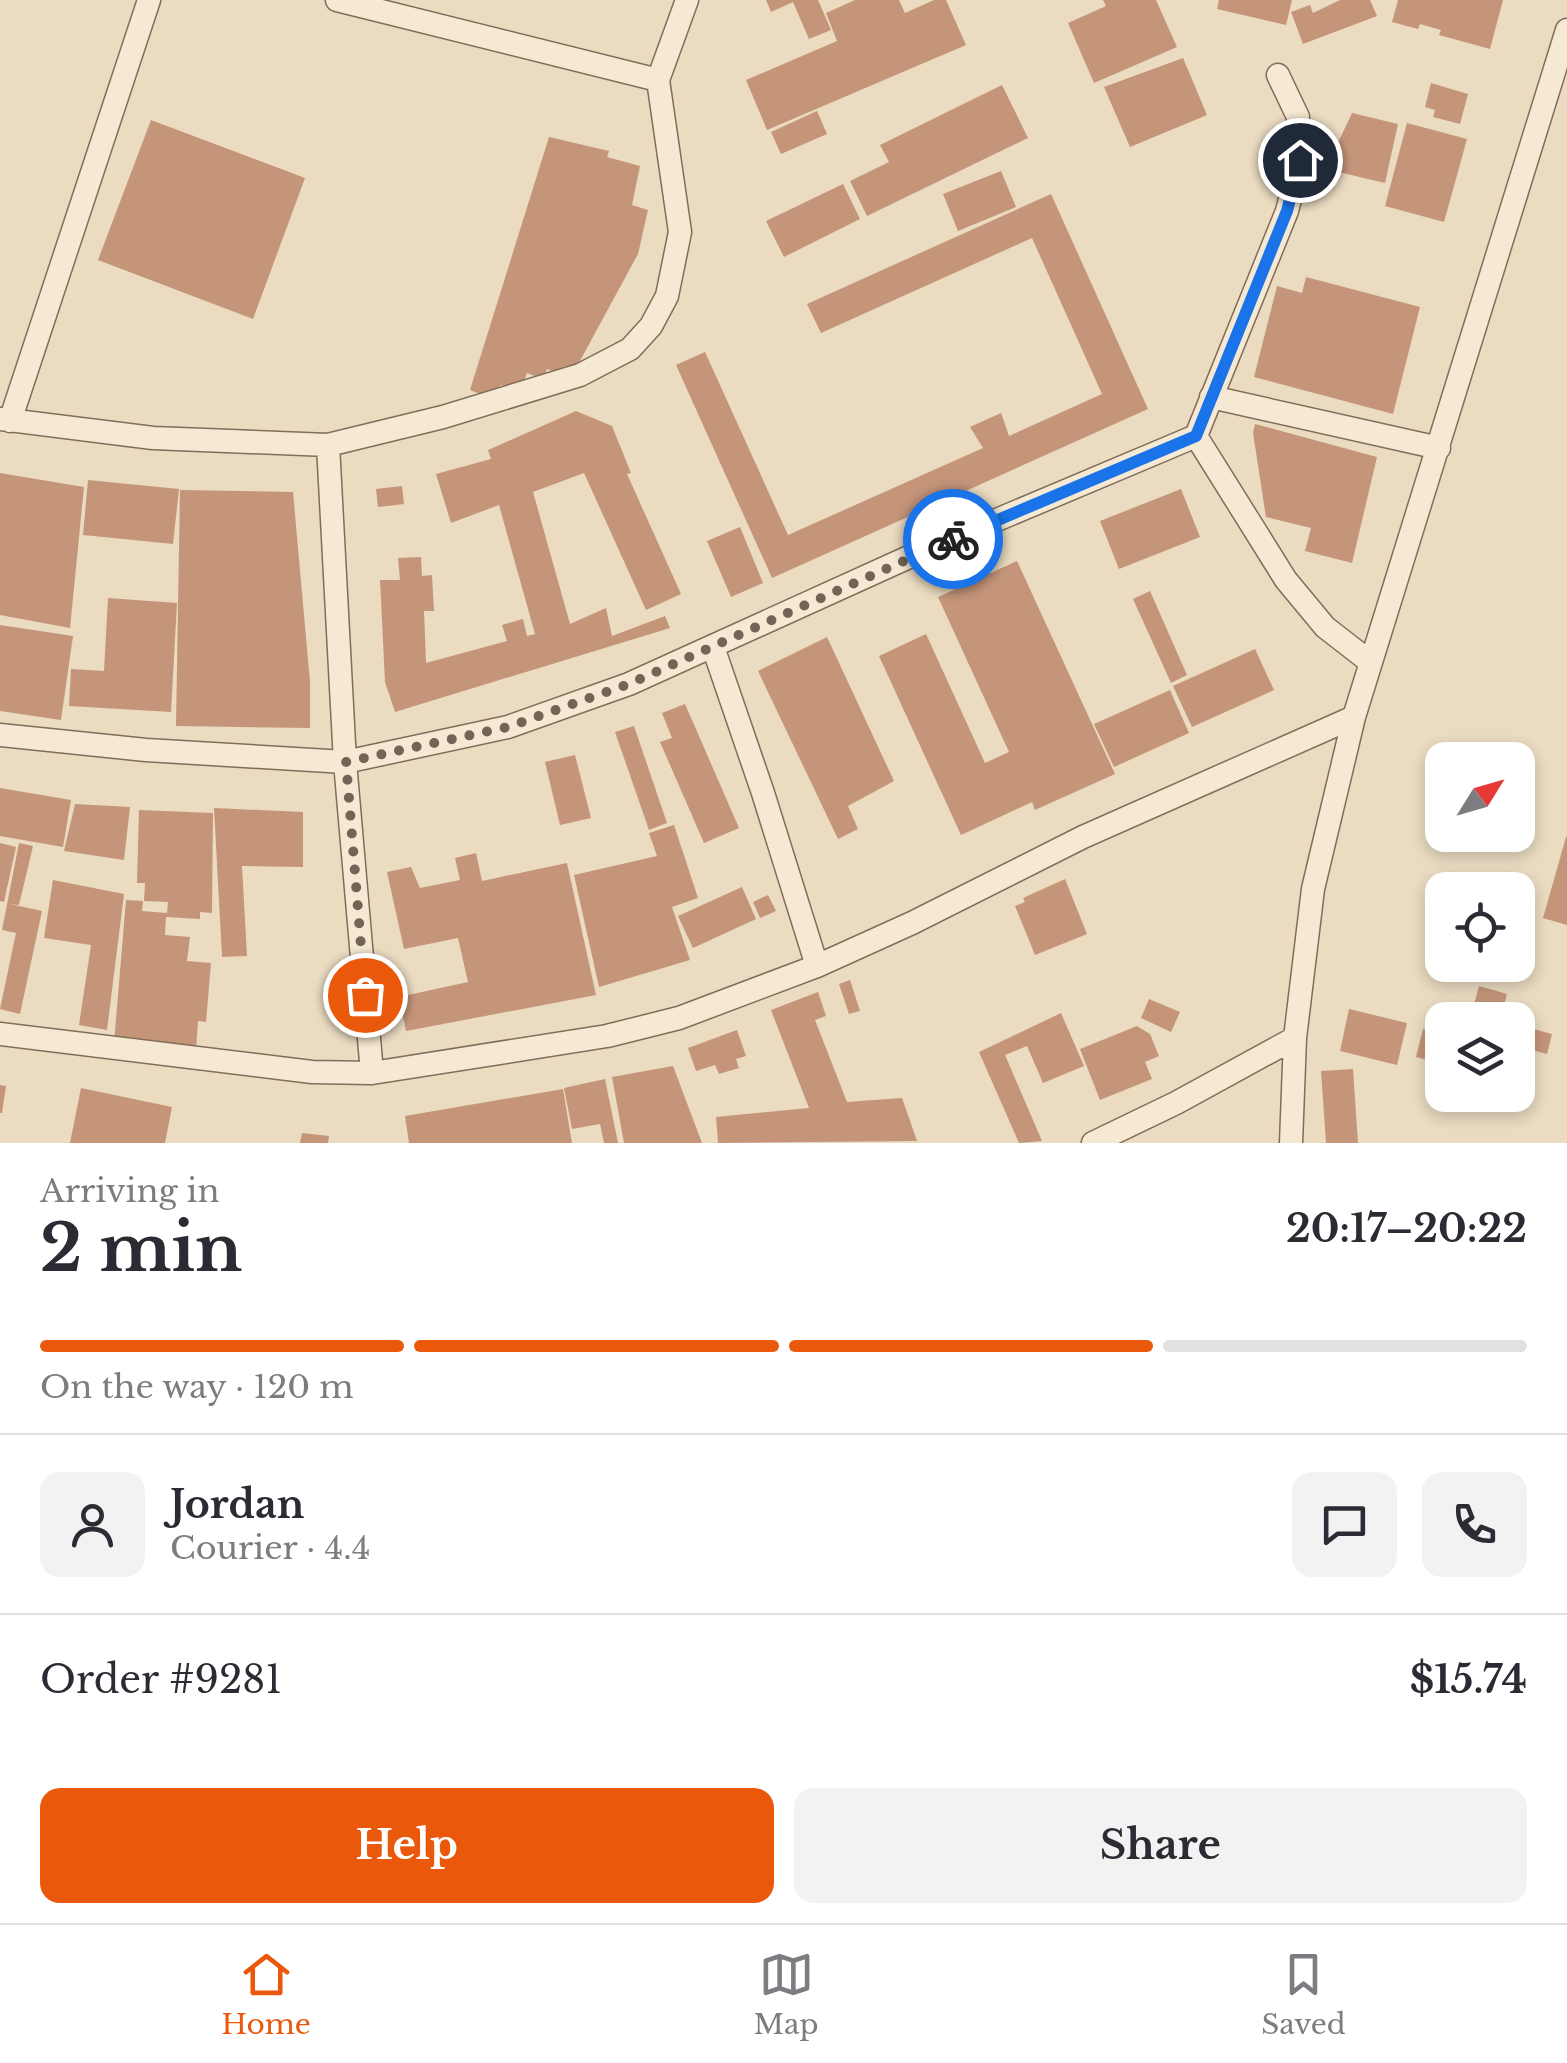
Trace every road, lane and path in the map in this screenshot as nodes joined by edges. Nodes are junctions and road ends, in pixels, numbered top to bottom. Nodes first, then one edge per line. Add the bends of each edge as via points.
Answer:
1 (149, 0) edge
2 (337, 0) edge
3 (688, 0) edge
4 (1567, 30) edge
5 (1278, 75) dead end
6 (658, 80) junction
7 (1211, 397) junction
8 (5, 420) edge
9 (1196, 436) junction
10 (328, 445) junction
11 (1439, 448) junction
12 (713, 647) junction
13 (1370, 662) junction
14 (1354, 718) junction
15 (0, 735) edge
16 (346, 762) junction
17 (817, 966) junction
18 (0, 1034) edge
19 (1294, 1038) junction
20 (372, 1073) junction
21 (1093, 1143) edge
22 (1291, 1143) edge

1 - 8 street
2 - 6 street
3 - 6 street
4 - 11 street
5 - 7 street via 1298,118 1300,160 1287,211
6 - 10 street via 680,232 667,296 630,350 580,375
7 - 9 street
7 - 11 street
8 - 10 street via 153,438
9 - 12 street
9 - 13 street via 1286,580 1325,627
10 - 16 street
11 - 13 street
12 - 16 street via 508,727
12 - 17 street
13 - 14 street
14 - 17 street via 1082,838
14 - 19 street via 1313,889
15 - 16 street
16 - 20 street
17 - 20 street via 679,1018 607,1036
18 - 20 street via 312,1072
19 - 21 street
19 - 22 street

